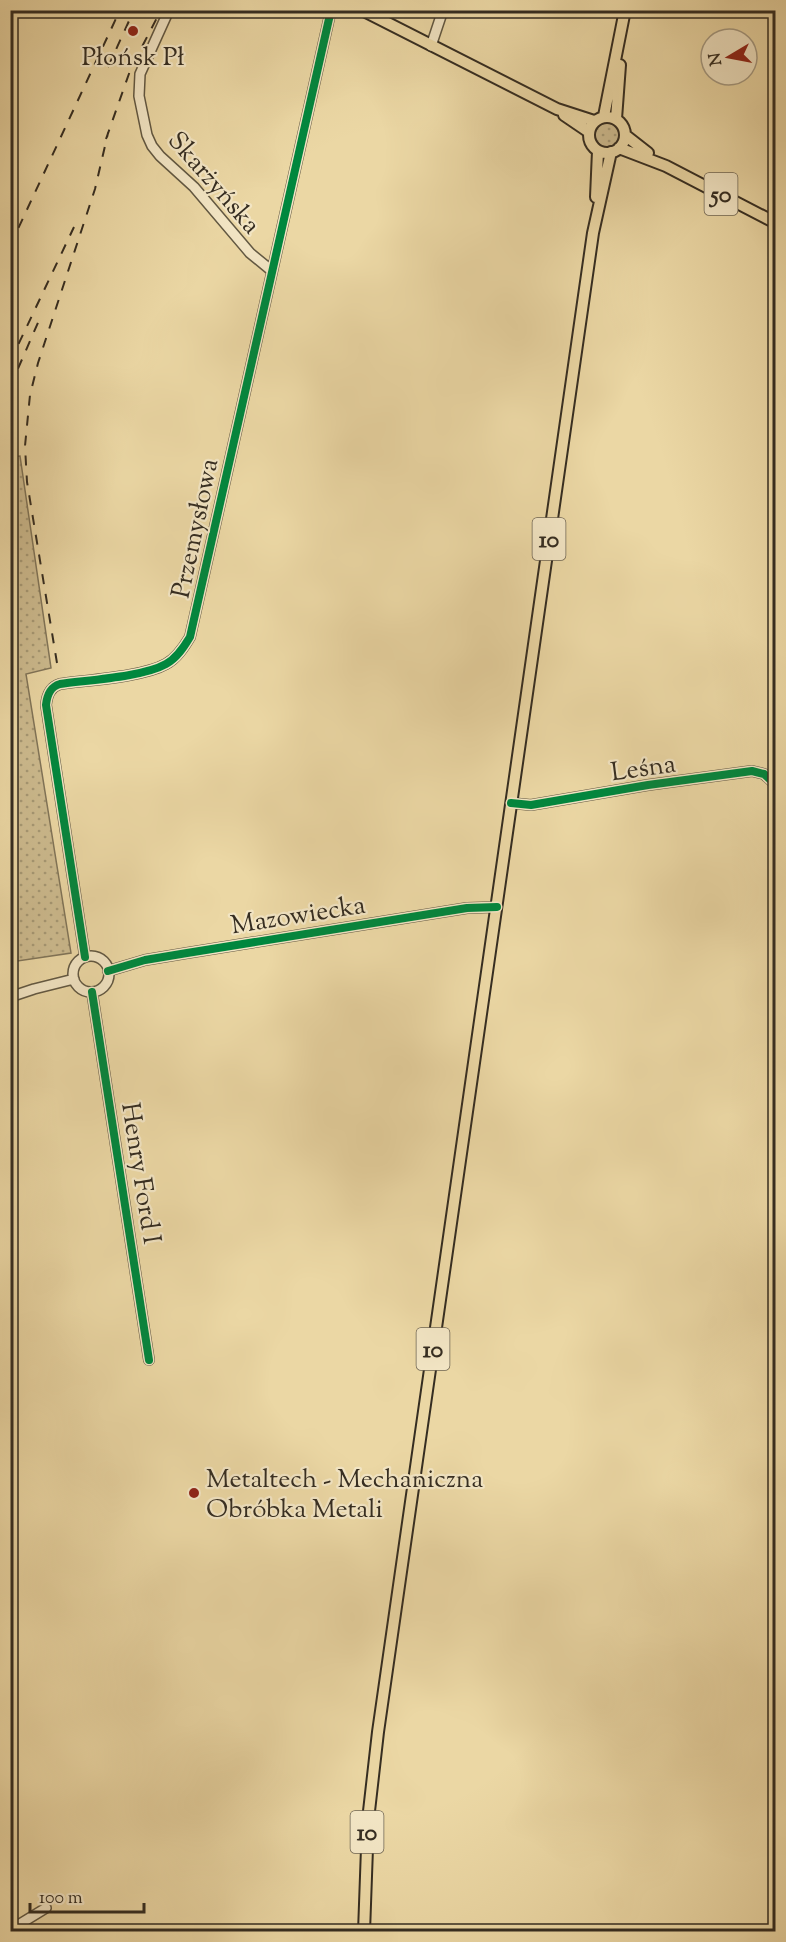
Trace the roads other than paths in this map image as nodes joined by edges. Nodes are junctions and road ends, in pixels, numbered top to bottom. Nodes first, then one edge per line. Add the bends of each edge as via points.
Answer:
1 (169, 10) edge
2 (331, 10) edge
3 (362, 10) edge
4 (443, 10) edge
5 (625, 10) edge
6 (622, 31) junction
7 (430, 46) junction
8 (557, 109) junction
9 (599, 119) junction
10 (616, 119) junction
11 (589, 132) junction
12 (625, 135) junction
13 (615, 150) junction
14 (598, 151) junction
15 (666, 165) junction
16 (776, 223) edge
17 (593, 233) junction
18 (272, 271) junction
19 (776, 785) edge
20 (511, 803) junction
21 (496, 907) junction
22 (86, 957) junction
23 (108, 971) junction
24 (74, 980) junction
25 (92, 992) junction
26 (10, 997) edge
27 (149, 1360) dead end
28 (46, 1908) dead end
29 (10, 1930) edge
30 (364, 1932) edge

1 - 18 street, Skarżyńska via 138,84 147,135 160,156 194,187 250,253
2 - 18 street, Przemysłowa
3 - 7 main road
4 - 7 street
5 - 6 main road
6 - 9 main road
6 - 10 main road
7 - 8 main road
8 - 9 main road
8 - 11 main road
9 - 10 main road
9 - 11 main road
10 - 12 main road
11 - 14 main road, 10 via 591,144
12 - 13 main road, 10
12 - 15 main road, 50
13 - 14 main road
13 - 15 main road, 50
13 - 17 main road, 10
14 - 17 main road, 10
15 - 16 main road, 50
17 - 20 main road, 10
18 - 22 street, Przemysłowa via 190,637 167,664 60,684 47,696
19 - 20 street, Leśna via 764,774 752,771 531,805
20 - 21 main road, 10
21 - 23 street, Mazowiecka via 467,908 187,952
21 - 30 main road, 10 via 378,1732 368,1820
22 - 23 street via 102,960
22 - 24 street via 75,966
23 - 25 street via 107,982
24 - 25 street via 82,990
24 - 26 street
25 - 27 street, Henry Ford I
28 - 29 street

